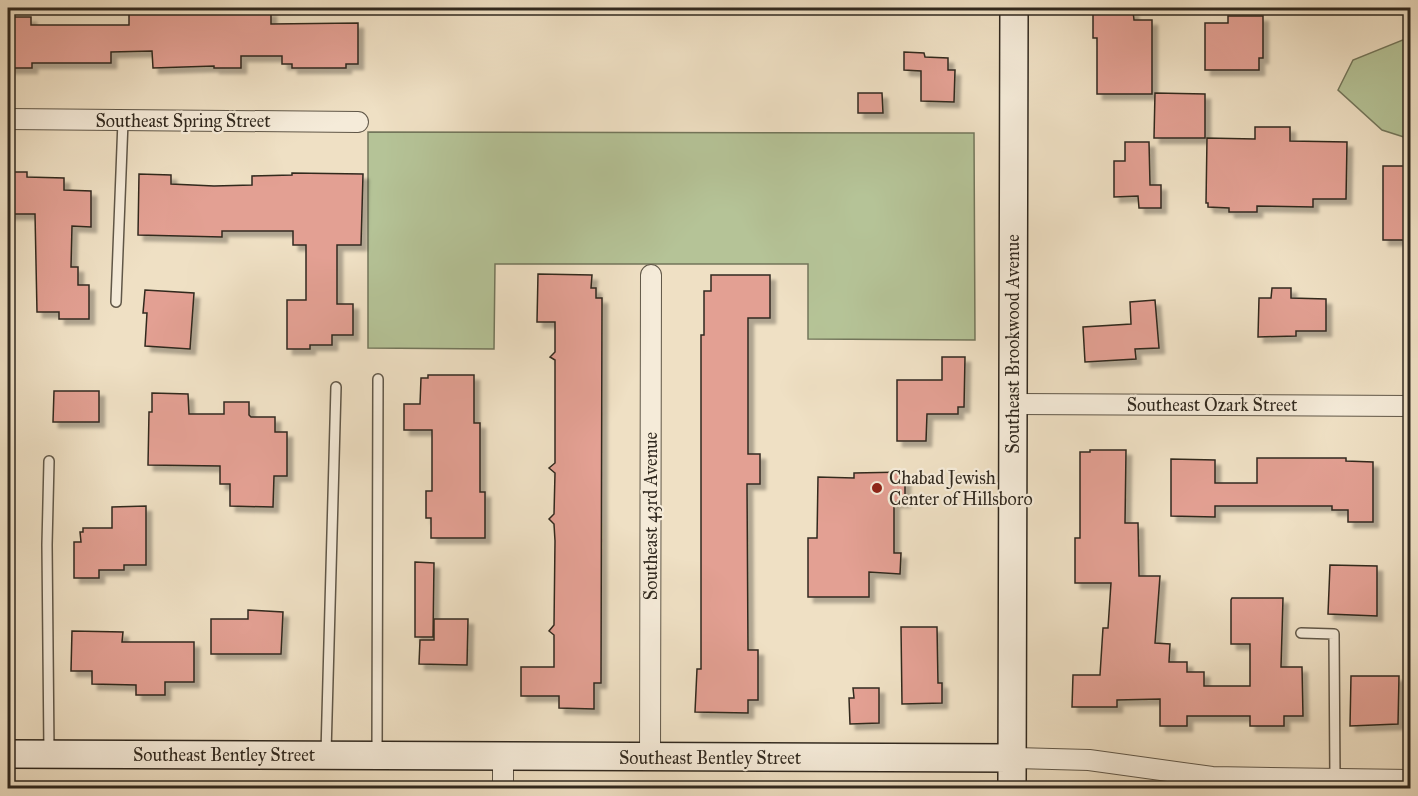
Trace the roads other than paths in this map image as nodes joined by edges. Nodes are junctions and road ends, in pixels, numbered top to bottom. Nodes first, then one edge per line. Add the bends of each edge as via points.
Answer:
1 (1014, 8) edge
2 (8, 119) edge
3 (123, 121) junction
4 (358, 122) dead end
5 (651, 275) dead end
6 (116, 302) dead end
7 (378, 379) dead end
8 (336, 387) dead end
9 (1013, 404) junction
10 (1410, 406) edge
11 (49, 461) dead end
12 (1301, 633) dead end
13 (8, 754) edge
14 (49, 754) junction
15 (326, 756) junction
16 (377, 756) junction
17 (503, 757) junction
18 (650, 758) junction
19 (1012, 758) junction
20 (1335, 779) junction
21 (1410, 780) edge
22 (503, 789) edge
23 (1012, 789) edge

1 - 9 street, Southeast Brookwood Avenue
2 - 3 street, Southeast Spring Street
3 - 4 street, Southeast Spring Street
3 - 6 lane
5 - 18 street, Southeast 43rd Avenue
7 - 16 lane
8 - 15 lane
9 - 10 street, Southeast Ozark Street
9 - 19 street, Southeast Brookwood Avenue
11 - 14 lane
12 - 20 lane via 1334,634
13 - 14 street, Southeast Bentley Street
14 - 15 street, Southeast Bentley Street
15 - 16 street, Southeast Bentley Street
16 - 17 street, Southeast Bentley Street
17 - 18 street, Southeast Bentley Street
17 - 22 street
18 - 19 street, Southeast Bentley Street
19 - 20 street, Southeast Bentley Street via 1089,760 1212,777
19 - 23 street, Southeast Brookwood Avenue
20 - 21 street, Southeast Bentley Street

